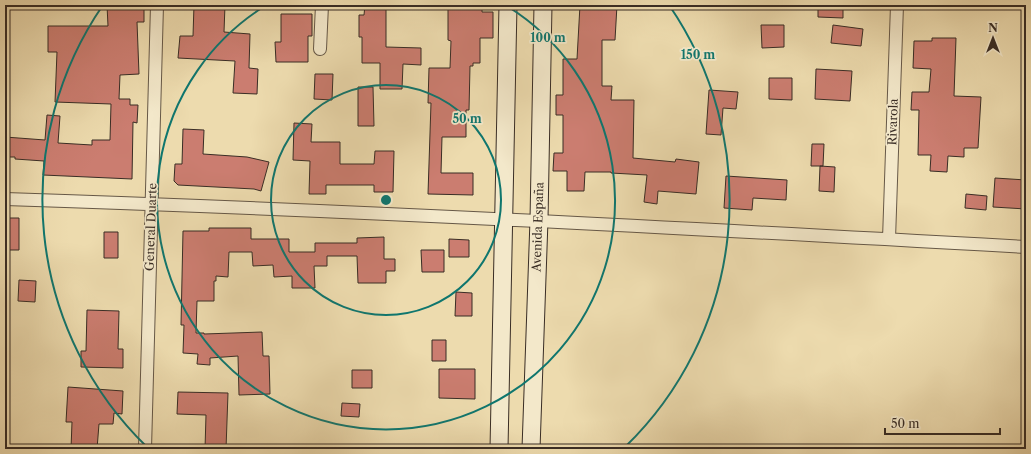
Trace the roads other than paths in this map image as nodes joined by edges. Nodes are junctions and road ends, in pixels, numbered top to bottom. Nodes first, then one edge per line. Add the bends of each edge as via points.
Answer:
1 (157, 5) edge
2 (322, 5) edge
3 (508, 5) edge
4 (543, 5) edge
5 (897, 5) edge
6 (320, 49) dead end
7 (5, 199) edge
8 (151, 204) junction
9 (504, 218) junction
10 (539, 220) junction
11 (889, 239) junction
12 (1026, 247) edge
13 (145, 449) edge
14 (499, 449) edge
15 (531, 449) edge

1 - 8 street, General Duarte
2 - 6 street
3 - 9 street
4 - 10 street, Avenida España
5 - 11 street, Rivarola
7 - 8 street
8 - 9 street
8 - 13 street, General Duarte
9 - 10 street
9 - 14 street
10 - 11 street
10 - 15 street, Avenida España
11 - 12 street

